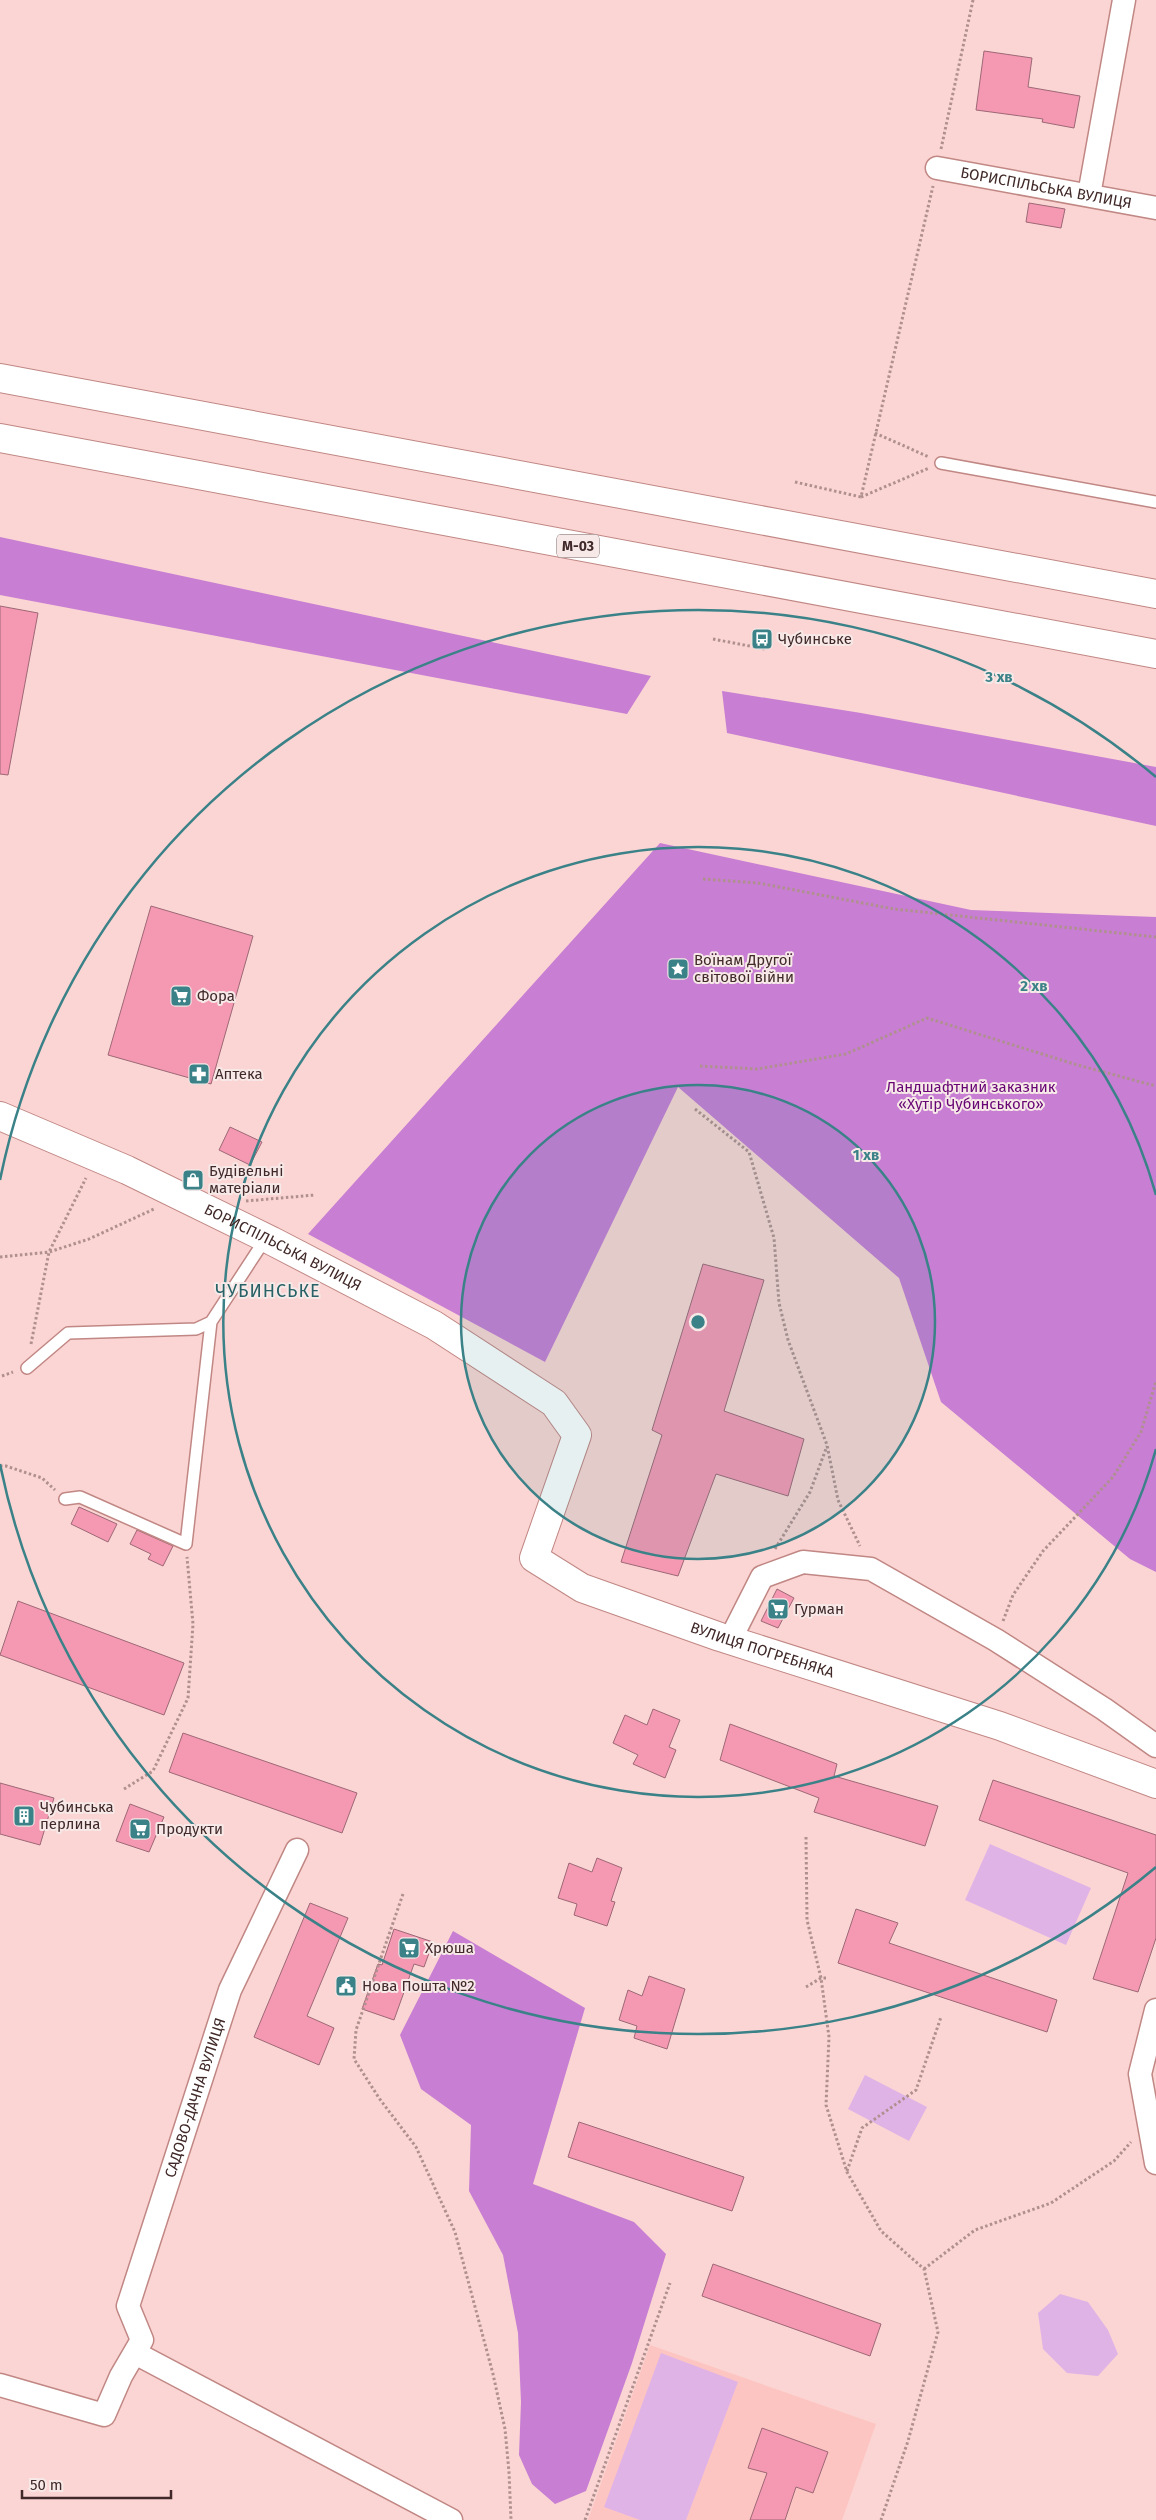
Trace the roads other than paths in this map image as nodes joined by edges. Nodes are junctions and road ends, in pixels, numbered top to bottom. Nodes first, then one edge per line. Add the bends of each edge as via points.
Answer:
1 (1124, 0) edge
2 (937, 168) road end
3 (1089, 195) junction
4 (1156, 208) edge
5 (0, 378) edge
6 (0, 438) edge
7 (941, 463) road end
8 (1156, 502) edge
9 (1156, 594) edge
10 (1156, 654) edge
11 (0, 1116) edge
12 (266, 1238) junction
13 (211, 1322) junction
14 (26, 1368) road end
15 (554, 1403) joint
16 (65, 1499) road end
17 (730, 1640) junction
18 (1156, 1746) edge
19 (1156, 1784) edge
20 (297, 1850) dead end
21 (1156, 2010) edge
22 (1156, 2163) edge
23 (134, 2353) junction
24 (0, 2385) edge
25 (451, 2520) edge

1 - 3 street
2 - 3 street, БОРИСПІЛЬСЬКА ВУЛИЦЯ
3 - 4 street, БОРИСПІЛЬСЬКА ВУЛИЦЯ
5 - 9 main road
6 - 10 main road, М-03
7 - 8 lane
11 - 12 main road, БОРИСПІЛЬСЬКА ВУЛИЦЯ via 97,1157
12 - 13 lane
12 - 15 main road, БОРИСПІЛЬСЬКА ВУЛИЦЯ via 434,1326
13 - 14 lane via 196,1329 68,1333
13 - 16 lane via 186,1544 80,1497
15 - 17 main road, ВУЛИЦЯ ПОГРЕБНЯКА via 577,1435 534,1558 582,1588
17 - 18 street via 762,1577 803,1562 871,1569 996,1640
17 - 19 main road, ВУЛИЦЯ ПОГРЕБНЯКА via 1000,1726
20 - 23 street, САДОВО-ДАЧНА ВУЛИЦЯ via 230,1990 128,2306 142,2340
21 - 22 street via 1140,2074
23 - 24 street, САДОВО-ДАЧНА ВУЛИЦЯ via 104,2415
23 - 25 street

